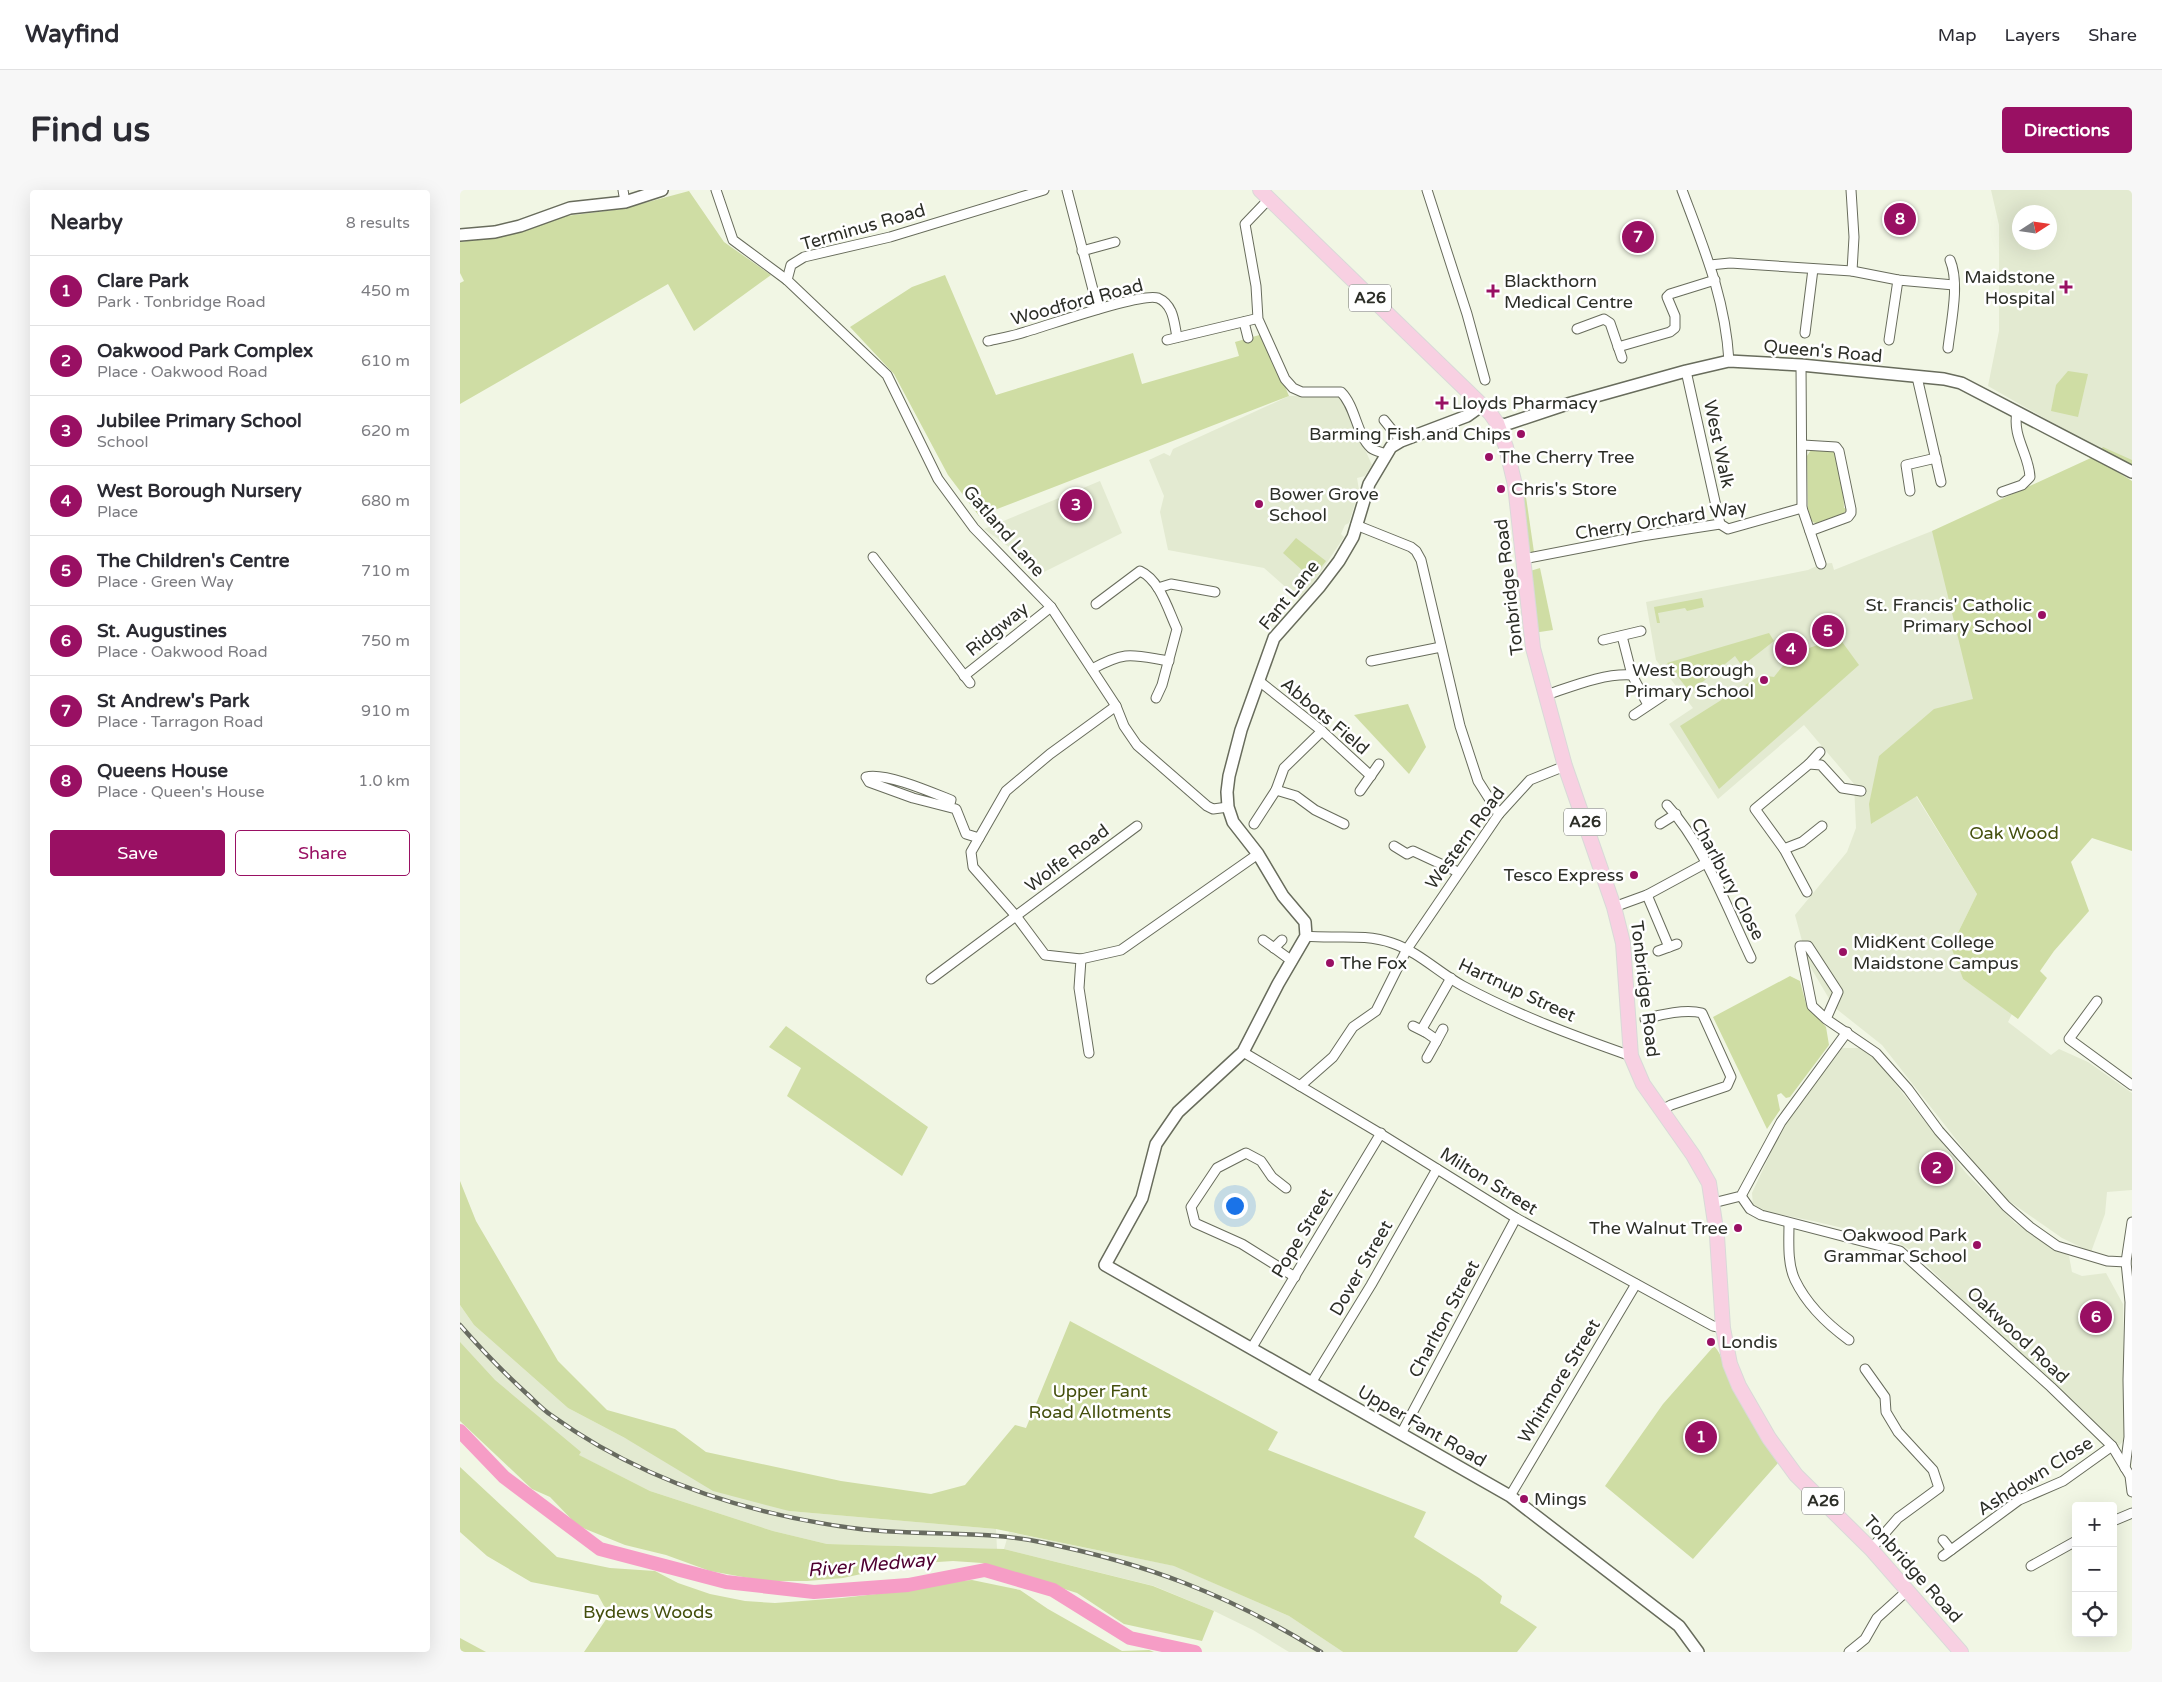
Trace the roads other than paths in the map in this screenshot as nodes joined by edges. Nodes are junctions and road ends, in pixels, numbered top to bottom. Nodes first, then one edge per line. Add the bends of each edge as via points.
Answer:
1 (623, 190) edge
2 (662, 190) edge
3 (716, 190) edge
4 (1044, 190) edge
5 (1067, 190) edge
6 (1427, 190) edge
7 (1682, 190) edge
8 (1851, 190) edge
9 (1264, 194) edge
10 (625, 202) junction
11 (460, 236) edge
12 (1115, 242) dead end
13 (1082, 250) junction
14 (1950, 260) dead end
15 (1710, 265) junction
16 (1813, 269) junction
17 (1852, 271) junction
18 (787, 280) junction
19 (1715, 280) junction
20 (1898, 280) junction
21 (1954, 285) junction
22 (1098, 309) junction
23 (1255, 319) dead end
24 (1244, 322) junction
25 (1577, 329) dead end
26 (1805, 333) dead end
27 (1177, 337) junction
28 (1248, 338) dead end
29 (1167, 340) dead end
30 (1889, 340) dead end
31 (988, 341) dead end
32 (1618, 347) junction
33 (1948, 348) dead end
34 (1622, 358) dead end
35 (1729, 361) junction
36 (1801, 365) junction
37 (1686, 370) junction
38 (1917, 376) junction
39 (1485, 380) dead end
40 (1481, 406) junction
41 (2018, 412) junction
42 (1384, 420) dead end
43 (1497, 423) junction
44 (1401, 441) junction
45 (1803, 446) junction
46 (1386, 454) junction
47 (1936, 458) junction
48 (2132, 472) edge
49 (1941, 482) dead end
50 (1910, 492) dead end
51 (2002, 492) dead end
52 (1802, 508) junction
53 (1720, 524) junction
54 (1356, 525) junction
55 (1810, 531) junction
56 (873, 557) dead end
57 (1523, 559) junction
58 (1821, 564) dead end
59 (1158, 588) junction
60 (1214, 592) dead end
61 (1096, 604) dead end
62 (1051, 607) junction
63 (1642, 631) dead end
64 (1622, 636) junction
65 (1603, 640) dead end
66 (1441, 647) junction
67 (1169, 661) junction
68 (1371, 661) dead end
69 (1092, 670) junction
70 (1632, 675) junction
71 (1259, 681) junction
72 (1664, 695) dead end
73 (1546, 696) junction
74 (1156, 698) dead end
75 (1648, 705) junction
76 (1116, 706) junction
77 (1634, 715) dead end
78 (1322, 731) junction
79 (1820, 752) dead end
80 (1378, 764) dead end
81 (1809, 764) junction
82 (1565, 766) junction
83 (1371, 776) junction
84 (919, 788) junction
85 (1276, 790) junction
86 (1360, 791) dead end
87 (1861, 791) dead end
88 (913, 798) junction
89 (1667, 804) dead end
90 (949, 807) junction
91 (1228, 807) junction
92 (1499, 814) junction
93 (1676, 814) junction
94 (1254, 824) dead end
95 (1344, 824) dead end
96 (1660, 824) dead end
97 (1137, 826) dead end
98 (1822, 826) dead end
99 (979, 838) junction
100 (1394, 846) dead end
101 (1784, 849) junction
102 (1258, 854) junction
103 (1706, 863) junction
104 (1458, 872) junction
105 (1807, 892) dead end
106 (1647, 895) junction
107 (1614, 906) junction
108 (1016, 916) junction
109 (1306, 936) junction
110 (1263, 940) dead end
111 (1282, 940) dead end
112 (1274, 948) junction
113 (1407, 949) junction
114 (1658, 950) dead end
115 (1751, 958) dead end
116 (1081, 959) junction
117 (1292, 962) junction
118 (1451, 978) junction
119 (931, 979) dead end
120 (2097, 1001) dead end
121 (1644, 1019) dead end
122 (1826, 1019) junction
123 (1413, 1026) dead end
124 (1443, 1029) dead end
125 (1425, 1032) junction
126 (1847, 1032) junction
127 (1436, 1042) junction
128 (1243, 1052) junction
129 (1089, 1053) dead end
130 (1631, 1056) junction
131 (1427, 1058) dead end
132 (2132, 1085) edge
133 (1300, 1086) junction
134 (1660, 1111) junction
135 (1381, 1134) junction
136 (1437, 1169) junction
137 (1286, 1188) dead end
138 (1741, 1196) junction
139 (1713, 1203) junction
140 (1516, 1218) junction
141 (2132, 1222) edge
142 (1789, 1223) junction
143 (2126, 1262) junction
144 (1295, 1277) junction
145 (1636, 1284) junction
146 (1831, 1327) junction
147 (1723, 1328) junction
148 (1826, 1336) dead end
149 (1849, 1340) dead end
150 (1251, 1349) junction
151 (1865, 1369) dead end
152 (1311, 1383) junction
153 (1401, 1434) junction
154 (2112, 1446) junction
155 (2125, 1468) junction
156 (2132, 1492) edge
157 (1510, 1496) junction
158 (2132, 1513) edge
159 (2117, 1519) edge
160 (1943, 1540) dead end
161 (2072, 1543) edge
162 (1871, 1549) junction
163 (2031, 1566) dead end
164 (1908, 1590) junction
165 (1698, 1652) edge
166 (1848, 1652) edge
167 (1961, 1652) edge

1 - 10 street
2 - 10 street
3 - 18 street, Gatland Lane via 733,240
4 - 18 street, Terminus Road via 890,237 804,257 791,265
5 - 13 street
6 - 39 street
7 - 15 street
8 - 17 street
9 - 40 main road, Tonbridge Road / A26
9 - 46 street via 1245,224 1258,319 1285,379 1302,392 1341,392 1347,398 1365,440 1372,449
10 - 11 street via 570,208 520,226
12 - 13 street
13 - 22 street
14 - 21 street
15 - 16 street via 1730,262
15 - 19 street
16 - 17 street
16 - 26 street
17 - 20 street
18 - 62 street, Gatland Lane via 887,374 938,479 974,528
19 - 32 street via 1667,297 1675,316 1675,328 1670,332
19 - 35 street via 1726,323
20 - 21 street
20 - 30 street
21 - 33 street
22 - 27 street, Woodford Road via 1148,297 1158,298 1171,309
22 - 31 street, Woodford Road
23 - 24 street
24 - 27 street
24 - 28 street
25 - 32 street via 1604,319 1610,323
27 - 29 street
32 - 34 street
35 - 36 street, Queen's Road
35 - 37 street, Queen's Road
36 - 38 street, Queen's Road
36 - 45 street
37 - 43 street, Queen's Road via 1504,425
37 - 53 street, West Walk
38 - 41 street, Queen's Road via 1962,383
38 - 47 street
40 - 43 main road, Tonbridge Road / A26
40 - 44 street, Fant Lane via 1467,416
41 - 48 street, Queen's Road
41 - 51 street via 2017,435 2030,477 2022,485
42 - 44 street
43 - 57 main road, Tonbridge Road / A26 via 1515,485
44 - 46 street, Fant Lane
45 - 52 street
45 - 55 street via 1836,447 1840,451 1851,509 1848,517
46 - 54 street, Fant Lane via 1369,484
47 - 49 street
47 - 50 street via 1906,465
52 - 53 street, Cherry Orchard Way via 1728,529
52 - 55 street
53 - 57 street, Cherry Orchard Way
54 - 66 street via 1416,551 1425,571
54 - 71 street, Fant Lane via 1353,537 1325,581 1274,638
55 - 58 street
56 - 62 street, Ridgway via 877,572 967,679
57 - 73 main road, Tonbridge Road / A26 via 1531,639
59 - 60 street via 1171,584
59 - 61 street via 1148,575 1140,571
59 - 67 street via 1177,629
62 - 69 street, Gatland Lane
63 - 64 street
64 - 65 street
64 - 70 street
66 - 68 street
66 - 92 street via 1460,726 1478,782
67 - 69 street via 1120,655
67 - 74 street
69 - 76 street, Gatland Lane
70 - 73 street via 1620,674 1585,682
70 - 75 street
71 - 78 street, Abbots Field
71 - 91 street, Fant Lane via 1229,776
72 - 75 street
73 - 82 main road, Tonbridge Road / A26
75 - 77 street
76 - 91 street, Gatland Lane via 1137,745 1207,806 1213,809
76 - 99 street via 1006,791
78 - 83 street, Abbots Field
78 - 85 street via 1284,768
79 - 81 street
80 - 83 street, Abbots Field
81 - 87 street via 1821,765 1842,788
81 - 101 street via 1755,809
82 - 92 street, Western Road via 1530,780
82 - 107 main road, Tonbridge Road / A26
83 - 86 street, Abbots Field
84 - 88 street
84 - 88 street via 875,774 866,777 869,782
84 - 90 street via 951,800
85 - 94 street
85 - 95 street via 1296,796 1315,810
88 - 90 street
89 - 93 street, Charlbury Close
90 - 99 street via 956,809 966,834
91 - 102 street, Fant Lane via 1233,822
92 - 104 street, Western Road
93 - 96 street, Charlbury Close
93 - 103 street, Charlbury Close
97 - 108 street, Wolfe Road
98 - 101 street via 1802,842
99 - 108 street via 971,852 973,867
100 - 104 street via 1407,854 1413,851
101 - 105 street
102 - 109 street, Fant Lane via 1283,896 1305,922
102 - 116 street via 1121,950
103 - 106 street
103 - 115 street, Charlbury Close
104 - 113 street, Western Road
106 - 107 street
106 - 114 street via 1673,945
107 - 130 main road, Tonbridge Road / A26 via 1623,943
108 - 116 street via 1045,955
108 - 119 street, Wolfe Road
109 - 113 street, Hartnup Street via 1371,937
109 - 117 street
110 - 112 street
111 - 112 street
112 - 117 street
113 - 118 street, Hartnup Street
113 - 133 street, Western Road via 1376,1011 1353,1027 1333,1057
116 - 129 street via 1079,988
117 - 128 street
118 - 125 street via 1424,1026
118 - 130 street, Hartnup Street via 1553,1028
120 - 132 street via 2069,1038
121 - 134 street via 1692,1010 1702,1013 1731,1077 1727,1086
122 - 122 street via 1838,992 1808,946 1800,946 1812,1006
122 - 126 street
123 - 125 street
124 - 127 street
125 - 127 street
126 - 138 street via 1781,1122
126 - 143 street via 1876,1053 1939,1131 2006,1206 2030,1227 2058,1246 2107,1261
127 - 131 street
128 - 133 street, Milton Street
128 - 150 street, Upper Fant Road via 1178,1112 1156,1144 1142,1198 1105,1264
130 - 134 main road, Tonbridge Road / A26
133 - 135 street, Milton Street
134 - 139 main road, Tonbridge Road / A26 via 1709,1183
135 - 136 street, Milton Street
135 - 144 street, Pope Street
136 - 140 street, Milton Street
136 - 152 street, Dover Street
137 - 144 street via 1246,1153 1217,1168 1191,1207 1196,1223 1242,1244
138 - 139 street
138 - 142 street, Oakwood Road via 1750,1209
139 - 147 main road, Tonbridge Road / A26
140 - 145 street, Milton Street
140 - 153 street, Charlton Street
141 - 143 street
142 - 146 street via 1789,1256 1794,1280 1815,1311
142 - 154 street, Oakwood Road via 1900,1251
143 - 155 street via 2130,1302 2129,1437
144 - 150 street, Pope Street
145 - 147 street, Milton Street via 1713,1326
145 - 157 street, Whitmore Street
146 - 148 street
146 - 149 street
147 - 162 main road, Tonbridge Road / A26 via 1736,1379 1769,1438 1796,1475
150 - 152 street, Upper Fant Road
151 - 162 street via 1885,1397 1886,1412 1898,1432 1933,1470 1940,1488 1898,1518
152 - 153 street, Upper Fant Road
153 - 157 street, Upper Fant Road
154 - 155 street, Oakwood Road
154 - 160 street, Ashdown Close via 2063,1480 2019,1500 1947,1553
155 - 156 street, Oakwood Road via 2130,1476
157 - 165 street, Upper Fant Road via 1679,1626
158 - 159 street
161 - 163 street
162 - 164 main road, Tonbridge Road / A26
164 - 166 street via 1877,1618 1865,1639
164 - 167 main road, Tonbridge Road / A26

